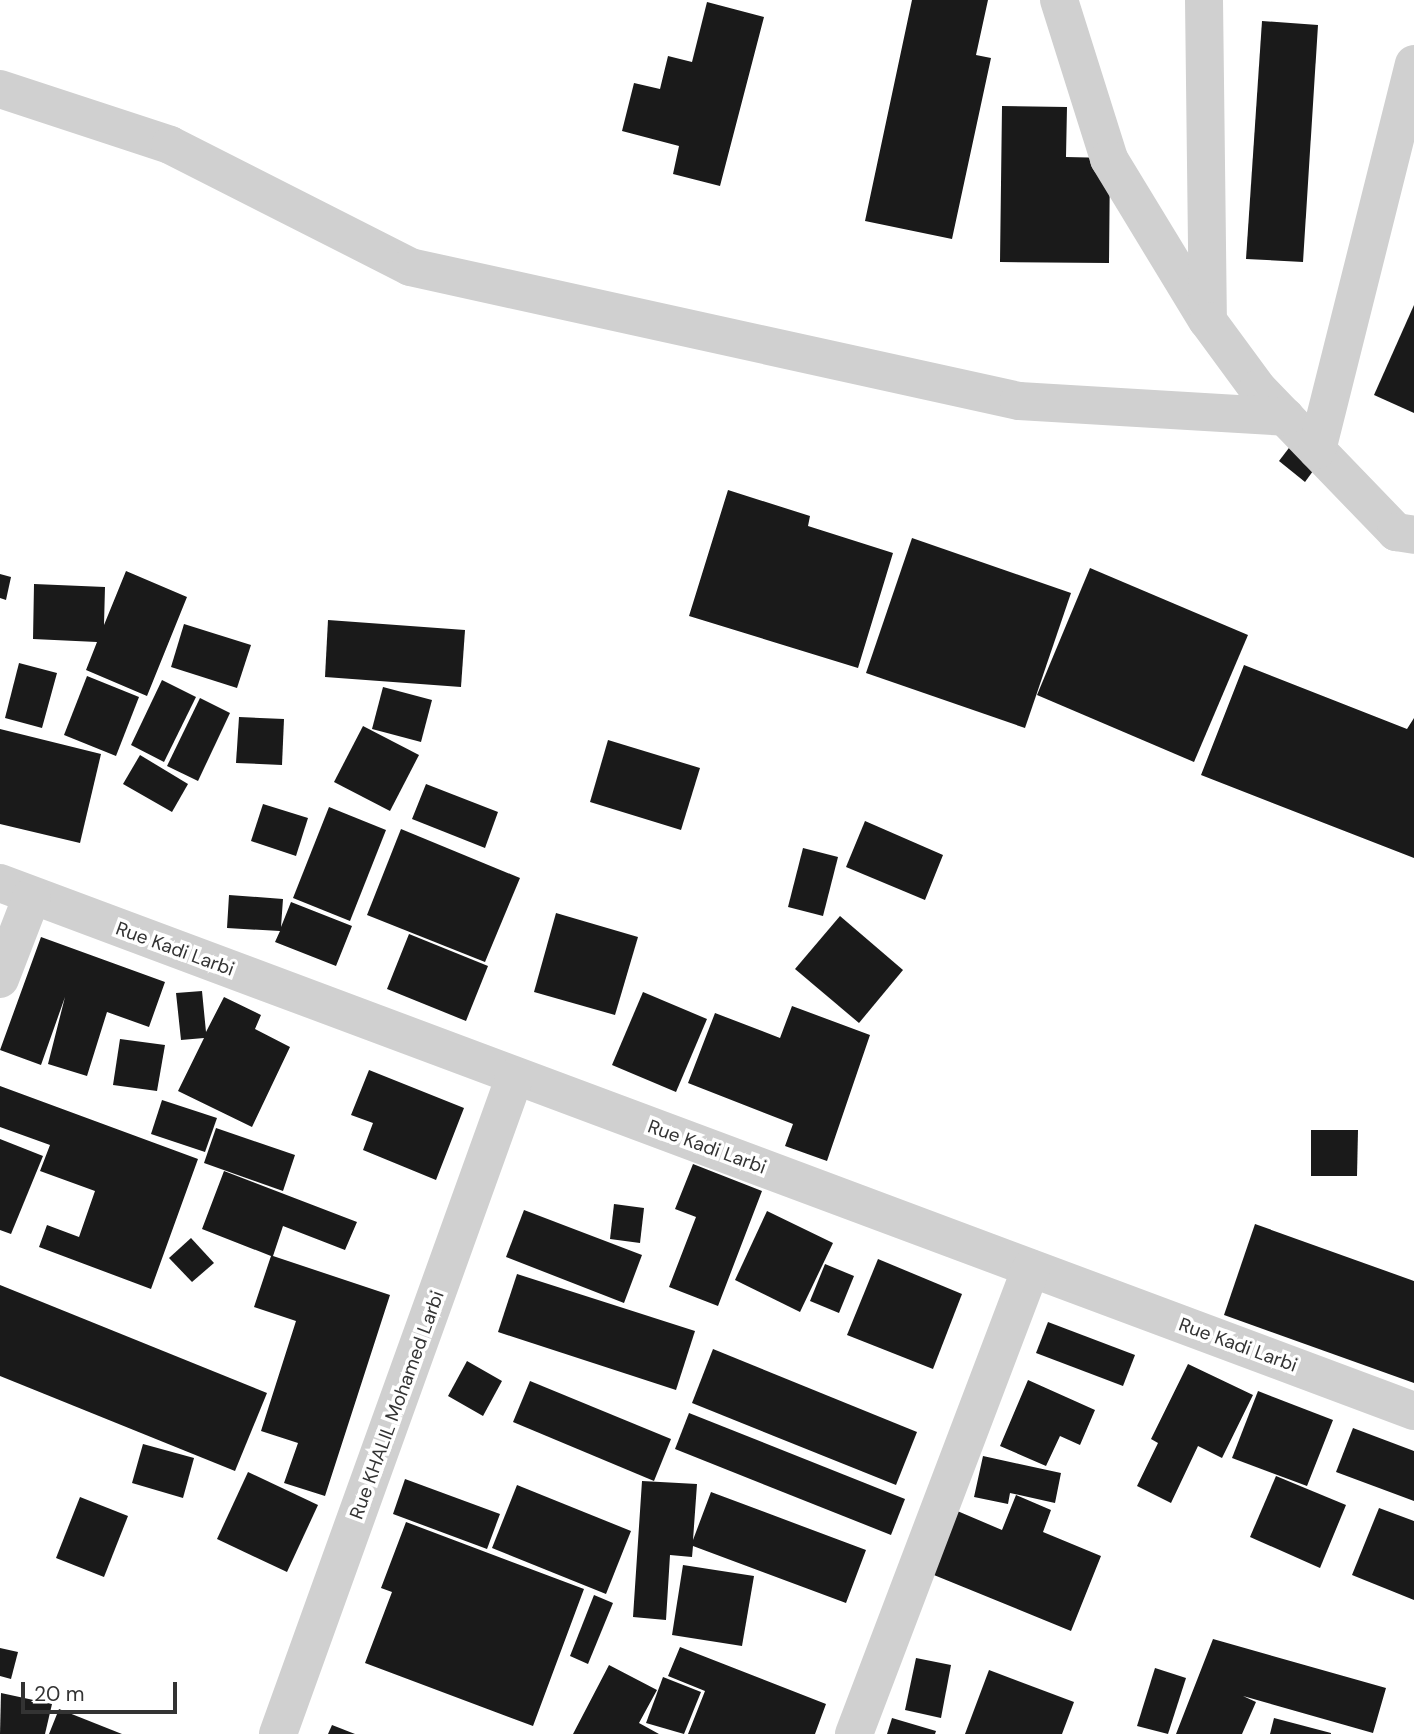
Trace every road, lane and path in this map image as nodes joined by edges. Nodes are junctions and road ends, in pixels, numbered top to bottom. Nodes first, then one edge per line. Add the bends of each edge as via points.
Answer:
1 (1059, 0) edge
2 (1204, 0) edge
3 (1414, 64) edge
4 (0, 89) edge
5 (1208, 321) junction
6 (1286, 417) junction
7 (1317, 450) junction
8 (1414, 535) edge
9 (16, 889) edge
10 (0, 979) edge
11 (515, 1076) junction
12 (1031, 1268) junction
13 (1414, 1411) edge
14 (278, 1734) edge
15 (854, 1734) edge

1 - 5 street via 1109,159
2 - 5 street
3 - 7 street
4 - 6 street via 170,145 411,267 1019,401
5 - 6 street
6 - 7 street
7 - 8 street via 1396,533
9 - 10 street
9 - 11 street, Rue Kadi Larbi
11 - 12 street, Rue Kadi Larbi
11 - 14 street, Rue KHALIL Mohamed Larbi
12 - 13 street, Rue Kadi Larbi
12 - 15 street

